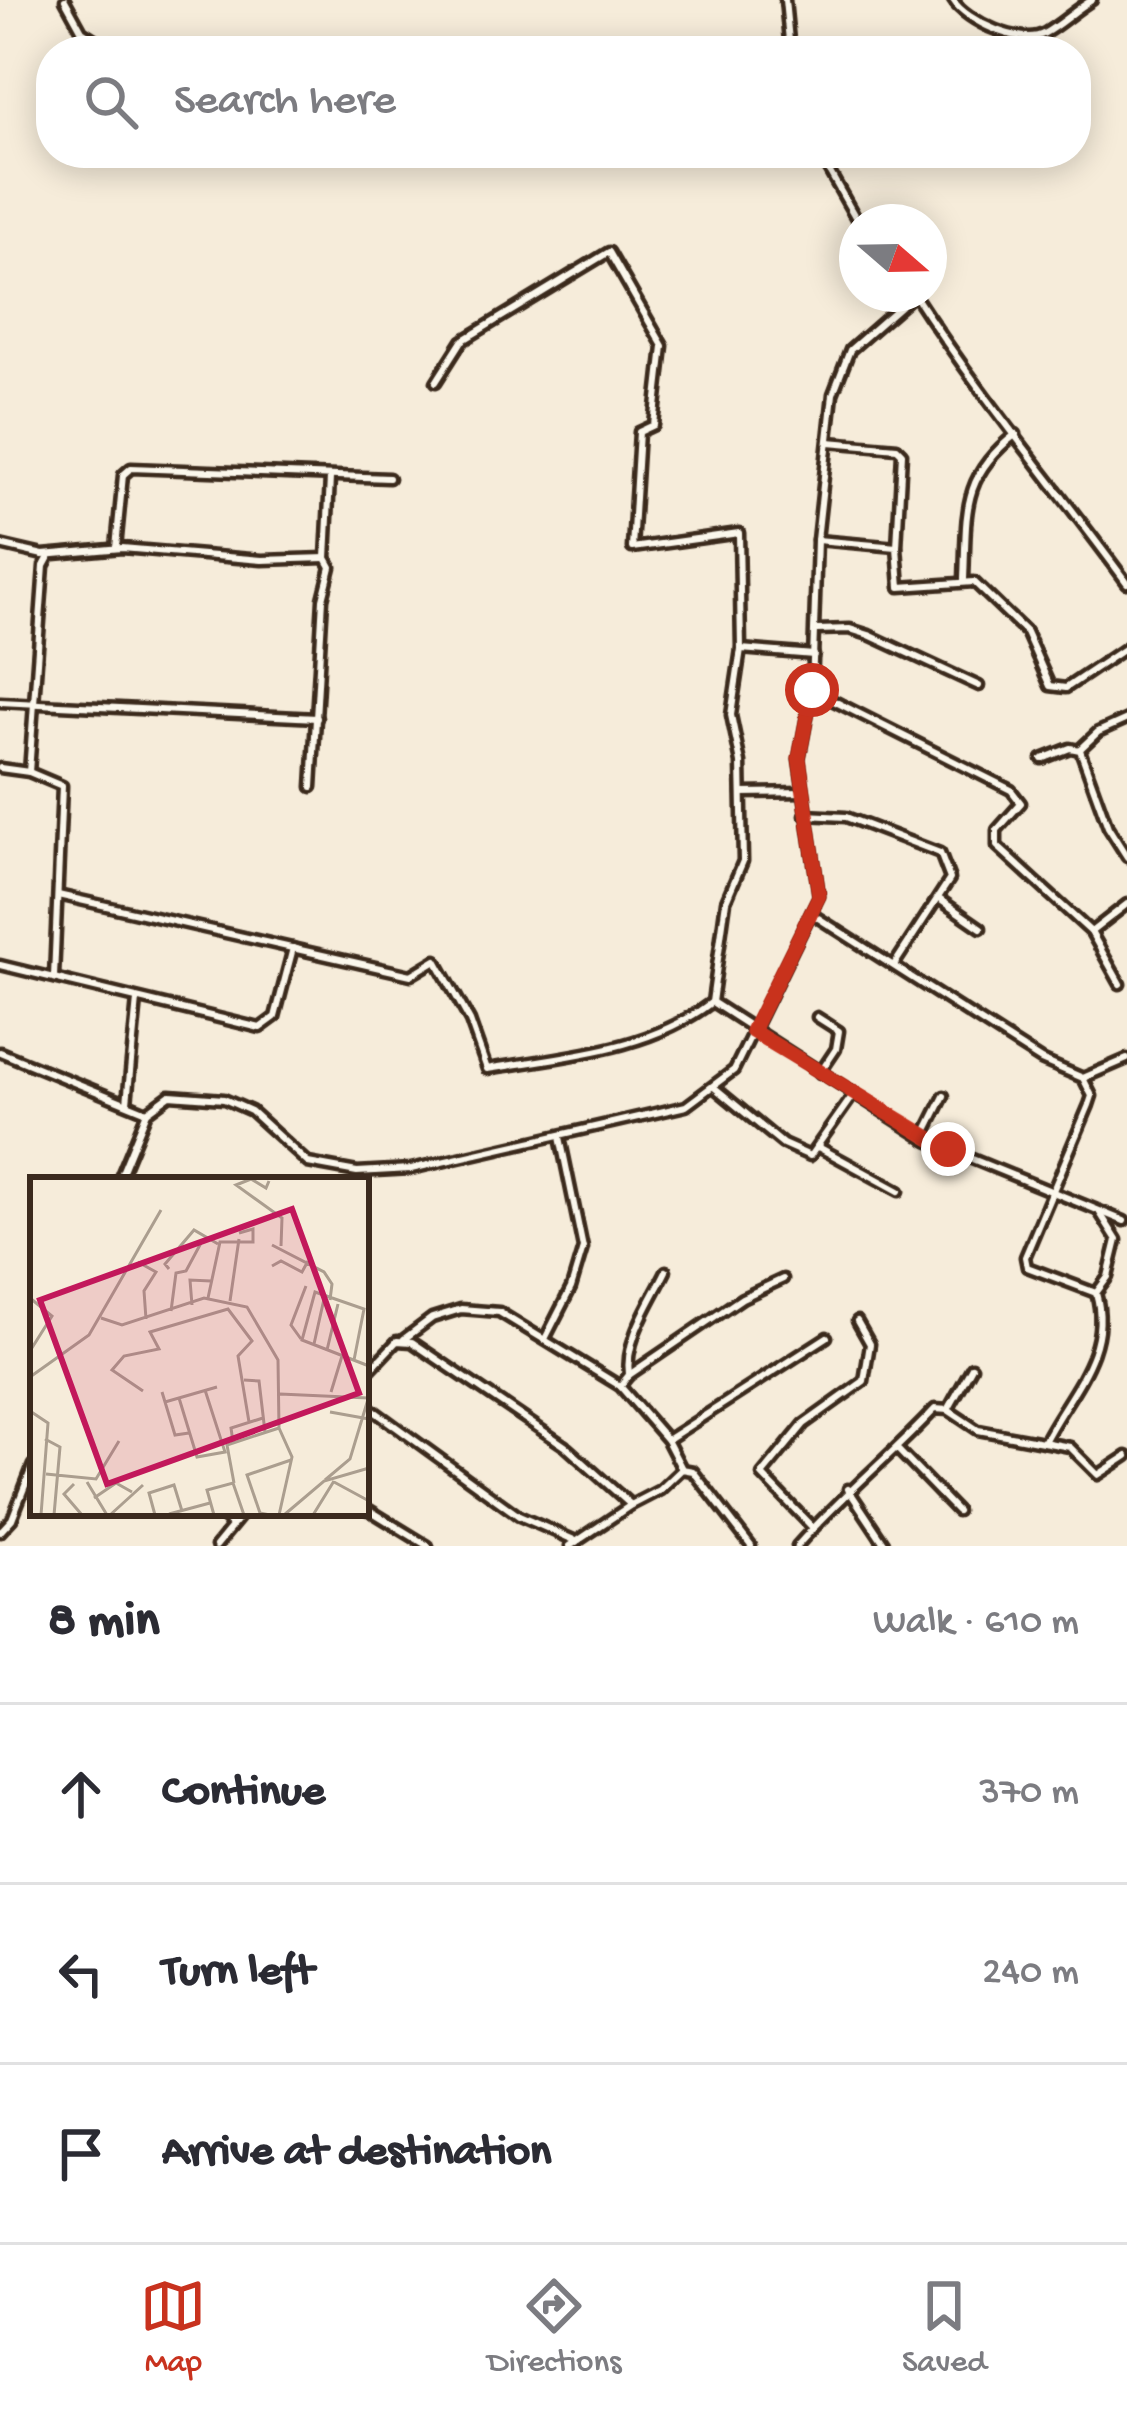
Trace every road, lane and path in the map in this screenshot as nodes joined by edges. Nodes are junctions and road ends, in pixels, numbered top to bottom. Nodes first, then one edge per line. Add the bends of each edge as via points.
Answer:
1 (64, 0) edge
2 (785, 0) edge
3 (953, 0) edge
4 (1091, 0) edge
5 (89, 36) edge
6 (789, 36) edge
7 (1016, 36) edge
8 (1036, 36) edge
9 (827, 168) edge
10 (848, 204) edge
11 (893, 312) edge
12 (925, 312) edge
13 (436, 382) dead end
14 (1016, 434) junction
15 (827, 442) junction
16 (330, 478) junction
17 (389, 478) dead end
18 (818, 540) junction
19 (0, 545) edge
20 (897, 547) junction
21 (116, 548) junction
22 (52, 553) junction
23 (326, 558) junction
24 (964, 579) junction
25 (1127, 583) edge
26 (817, 630) junction
27 (1127, 647) edge
28 (742, 649) junction
29 (814, 655) junction
30 (979, 686) dead end
31 (812, 690) junction
32 (33, 700) junction
33 (0, 701) edge
34 (316, 718) junction
35 (1127, 719) edge
36 (1080, 749) junction
37 (1042, 759) dead end
38 (0, 768) edge
39 (28, 772) junction
40 (312, 787) dead end
41 (802, 792) junction
42 (742, 793) junction
43 (805, 814) junction
44 (1127, 857) edge
45 (58, 895) junction
46 (939, 899) junction
47 (1127, 904) edge
48 (812, 914) junction
49 (981, 928) dead end
50 (1091, 932) junction
51 (293, 948) junction
52 (0, 965) edge
53 (894, 965) junction
54 (54, 977) junction
55 (1120, 984) dead end
56 (137, 1000) junction
57 (712, 1002) junction
58 (817, 1017) dead end
59 (752, 1031) junction
60 (0, 1052) edge
61 (1127, 1059) edge
62 (820, 1073) junction
63 (1083, 1078) junction
64 (715, 1088) junction
65 (853, 1095) junction
66 (944, 1096) dead end
67 (127, 1103) junction
68 (147, 1112) junction
69 (560, 1137) junction
70 (922, 1138) junction
71 (820, 1148) junction
72 (120, 1177) edge
73 (899, 1191) dead end
74 (1053, 1195) junction
75 (1100, 1213) junction
76 (1124, 1221) dead end
77 (666, 1271) dead end
78 (783, 1279) dead end
79 (1096, 1293) junction
80 (857, 1322) dead end
81 (827, 1337) dead end
82 (404, 1339) junction
83 (545, 1340) junction
84 (971, 1366) dead end
85 (369, 1371) edge
86 (629, 1376) junction
87 (620, 1386) junction
88 (369, 1407) edge
89 (948, 1410) junction
90 (667, 1440) junction
91 (1045, 1442) junction
92 (898, 1450) junction
93 (1127, 1456) edge
94 (682, 1468) junction
95 (30, 1473) edge
96 (848, 1489) junction
97 (631, 1505) junction
98 (369, 1510) edge
99 (0, 1511) edge
100 (958, 1511) dead end
101 (222, 1516) edge
102 (240, 1516) edge
103 (12, 1519) junction
104 (232, 1525) junction
105 (813, 1528) junction
106 (0, 1532) edge
107 (572, 1543) edge
108 (216, 1546) edge
109 (428, 1546) edge
110 (751, 1546) edge
111 (797, 1546) edge
112 (886, 1546) edge

1 - 5 street
2 - 6 street
3 - 7 street via 960,11
4 - 8 street
9 - 10 street
11 - 15 street via 850,350
12 - 14 street via 960,369
13 - 28 street via 462,341 609,252 663,346 653,425 639,432 632,548 739,533
14 - 24 street via 981,466 968,494
14 - 25 street
15 - 18 street
15 - 20 street via 902,453
16 - 17 street
16 - 21 street via 131,468 123,476
16 - 23 street
18 - 20 street
18 - 26 street
19 - 22 street
20 - 24 street via 900,587
21 - 22 street
21 - 23 street
22 - 32 street via 44,566
23 - 34 street
24 - 27 street via 1026,632 1050,686 1066,688
26 - 29 street
26 - 30 street via 869,635
28 - 29 street
28 - 42 street via 731,716
29 - 31 street
31 - 41 street via 799,758
31 - 50 street via 1010,790 1021,803 997,830 997,846
32 - 33 street
32 - 34 street
32 - 39 street
34 - 40 street
35 - 36 street
36 - 37 street
36 - 44 street
38 - 39 street
39 - 45 street via 62,786
41 - 42 street
41 - 43 street
42 - 57 street via 742,861 726,901
43 - 46 street via 846,817 940,853 950,880
43 - 48 street via 819,896
45 - 51 street
45 - 54 street
46 - 49 street
46 - 53 street
47 - 50 street
48 - 53 street
48 - 59 street
50 - 55 street
51 - 56 street via 268,1025
51 - 57 street via 411,975 436,960 487,1070 679,1028
52 - 54 street
53 - 63 street via 1041,1060
54 - 56 street
56 - 67 street
57 - 59 street
58 - 62 street via 839,1030
59 - 62 street
59 - 64 street via 734,1070
60 - 67 street
61 - 63 street
62 - 65 street
63 - 74 street via 1092,1096
64 - 69 street via 686,1106
64 - 71 street via 783,1144 810,1156
65 - 70 street
65 - 71 street
66 - 70 street
67 - 68 street
68 - 69 street via 170,1095 224,1099 251,1112 308,1163 333,1172 411,1169
68 - 72 street
69 - 83 street via 583,1248
70 - 74 street
71 - 73 street
74 - 75 street
74 - 79 street via 1027,1267
75 - 76 street
75 - 79 street via 1117,1240
77 - 86 street via 637,1330
78 - 86 street
79 - 91 street via 1087,1373
80 - 105 street via 870,1344 864,1381 805,1424 762,1475
81 - 90 street
82 - 83 street via 461,1309 499,1312
82 - 85 street
82 - 97 street via 565,1446
83 - 87 street
84 - 89 street
86 - 87 street
87 - 90 street
88 - 107 street via 519,1516
89 - 91 street via 978,1430
89 - 92 street via 935,1409
90 - 94 street
91 - 93 street via 1070,1447 1098,1475
92 - 96 street
92 - 100 street
94 - 97 street
94 - 110 street
95 - 103 street
96 - 105 street
96 - 112 street
97 - 107 street
98 - 109 street
99 - 103 street
101 - 104 street
102 - 104 street
103 - 106 street
104 - 108 street
105 - 111 street

